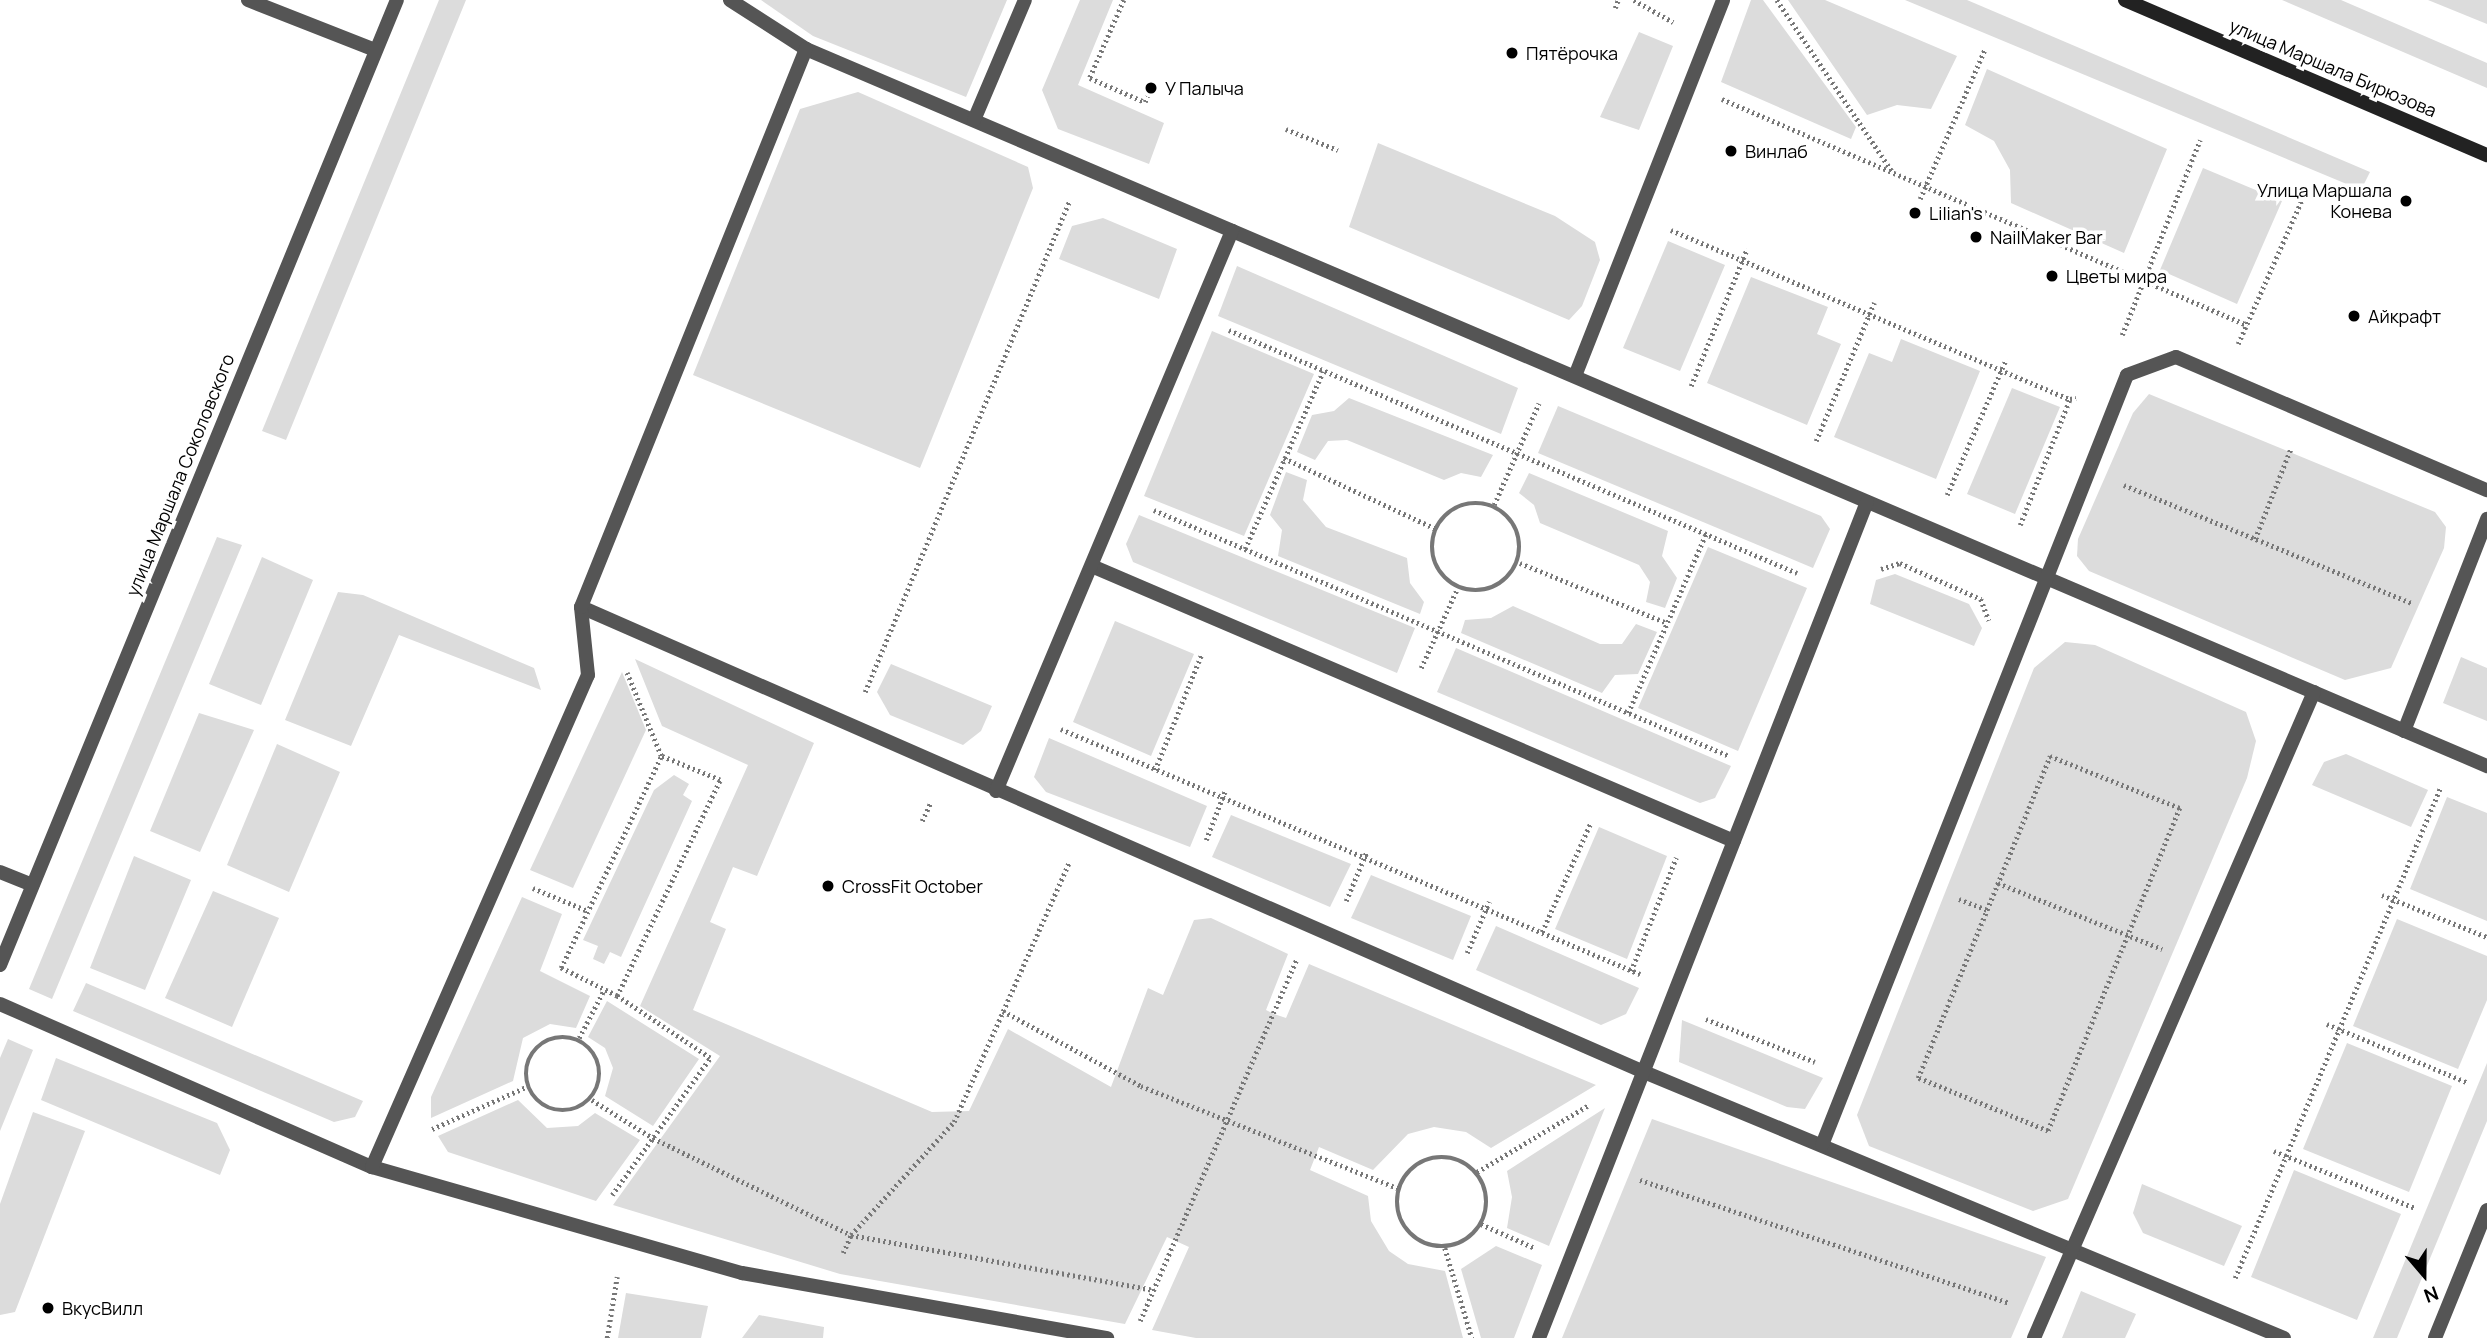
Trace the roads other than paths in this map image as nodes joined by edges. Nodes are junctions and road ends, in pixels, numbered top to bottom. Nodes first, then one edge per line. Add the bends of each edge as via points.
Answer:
1 (248, 0) edge
2 (397, 0) edge
3 (730, 0) edge
4 (1025, 0) edge
5 (1723, 0) edge
6 (2125, 0) edge
7 (806, 49) junction
8 (375, 50) junction
9 (974, 120) junction
10 (2487, 155) edge
11 (1232, 231) junction
12 (1574, 376) junction
13 (2487, 490) edge
14 (1867, 502) junction
15 (2487, 519) edge
16 (1094, 567) junction
17 (2043, 577) junction
18 (581, 607) junction
19 (2314, 692) junction
20 (2404, 731) junction
21 (2487, 766) edge
22 (996, 791) junction
23 (1734, 841) junction
24 (0, 872) edge
25 (32, 885) junction
26 (0, 965) edge
27 (0, 1004) edge
28 (1644, 1072) junction
29 (1822, 1145) junction
30 (374, 1160) junction
31 (2487, 1210) edge
32 (2071, 1251) junction
33 (1107, 1338) edge
34 (1539, 1338) edge
35 (2034, 1338) edge
36 (2284, 1338) edge
37 (2435, 1338) edge

1 - 8 street
2 - 8 street, улица Маршала Соколовского
3 - 7 street
4 - 9 street
5 - 12 street
6 - 10 main road, улица Маршала Бирюзова
7 - 9 street
7 - 18 street
8 - 25 street, улица Маршала Соколовского
9 - 11 street
11 - 12 street
11 - 16 street
12 - 14 street
13 - 17 street via 2176,357 2127,375
14 - 17 street
14 - 23 street
15 - 20 street
16 - 22 street
16 - 23 street
17 - 19 street
17 - 29 street
18 - 22 street
18 - 30 street via 588,675
19 - 20 street
19 - 32 street
20 - 21 street
22 - 28 street
23 - 28 street
24 - 25 street
25 - 26 street, улица Маршала Соколовского
27 - 30 street
28 - 29 street
28 - 34 street
29 - 32 street
30 - 33 street via 623,1242 829,1288
31 - 37 street
32 - 35 street
32 - 36 street

